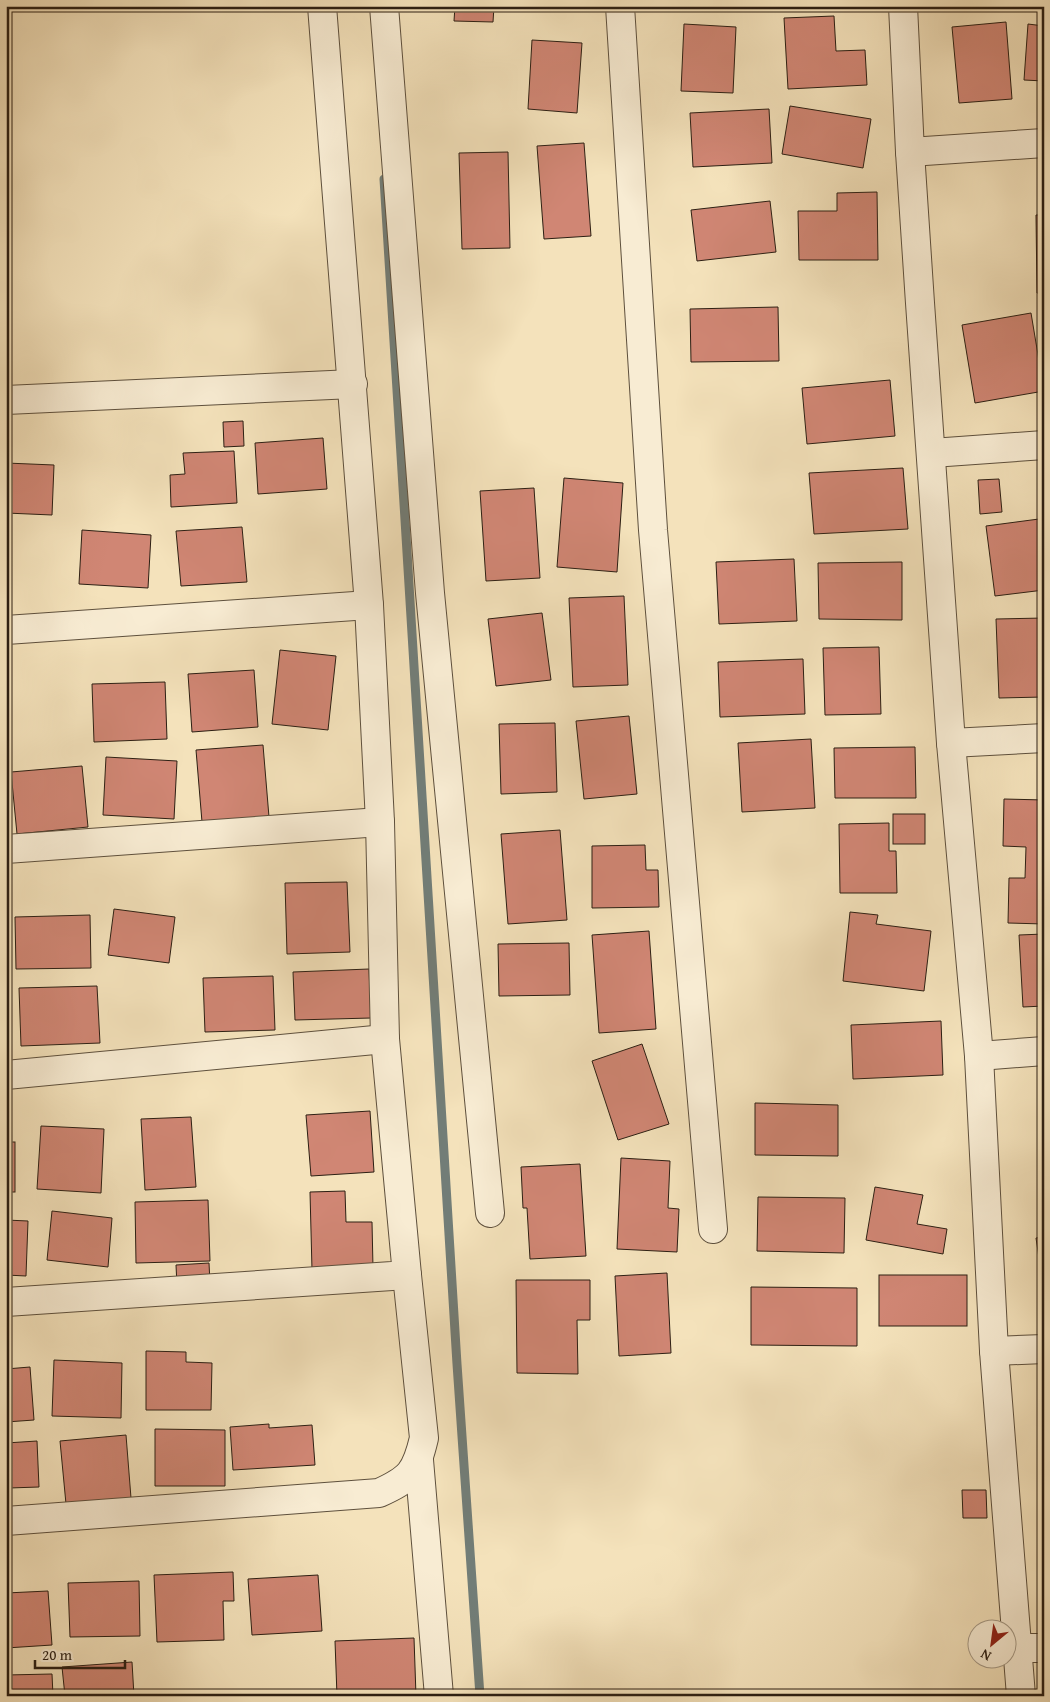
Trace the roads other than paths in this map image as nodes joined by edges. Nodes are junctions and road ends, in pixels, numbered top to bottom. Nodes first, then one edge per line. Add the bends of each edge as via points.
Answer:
1 (322, 6) edge
2 (384, 6) edge
3 (620, 6) edge
4 (902, 6) edge
5 (1044, 143) edge
6 (910, 152) junction
7 (353, 384) junction
8 (6, 400) edge
9 (1044, 445) edge
10 (932, 453) junction
11 (369, 606) junction
12 (6, 630) edge
13 (1044, 738) edge
14 (951, 743) junction
15 (380, 822) junction
16 (6, 849) edge
17 (385, 1039) junction
18 (1044, 1051) edge
19 (979, 1056) junction
20 (6, 1075) edge
21 (490, 1213) dead end
22 (713, 1229) dead end
23 (407, 1275) junction
24 (6, 1302) edge
25 (1044, 1349) edge
26 (994, 1351) junction
27 (419, 1460) junction
28 (6, 1521) edge
29 (1031, 1648) edge
30 (439, 1696) edge
31 (1021, 1696) edge

1 - 7 street
2 - 21 street via 430,593
3 - 22 street via 653,530
4 - 6 street
5 - 6 street
6 - 10 street
7 - 8 street
7 - 11 street
9 - 10 street
10 - 14 street
11 - 12 street
11 - 15 street
13 - 14 street
14 - 19 street
15 - 16 street
15 - 17 street
17 - 20 street
17 - 23 street
18 - 19 street
19 - 26 street
23 - 24 street
23 - 27 street via 424,1438
25 - 26 street
26 - 29 street
27 - 28 street via 400,1484 379,1493
27 - 30 street
29 - 31 street

